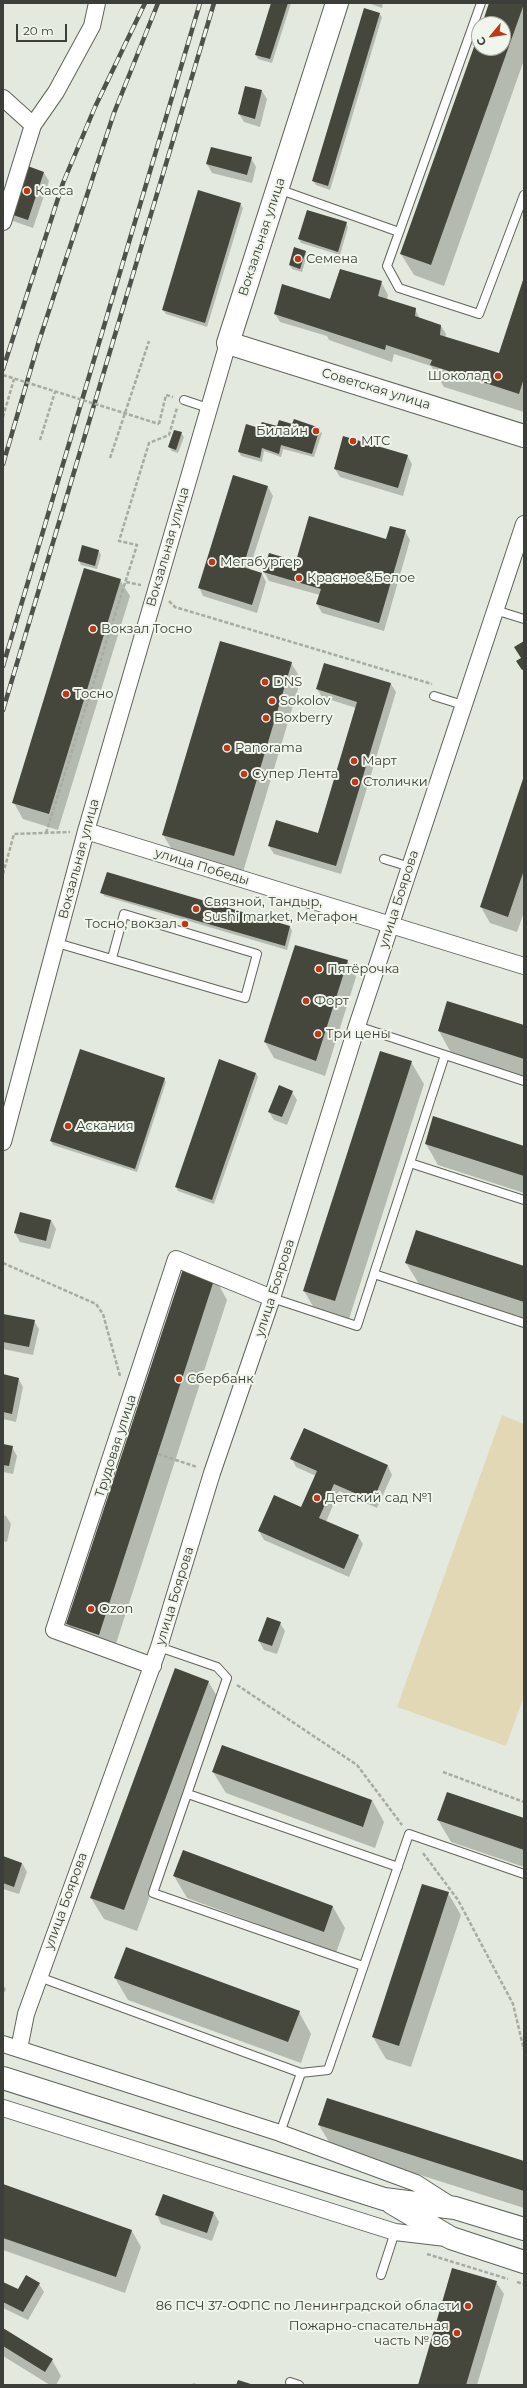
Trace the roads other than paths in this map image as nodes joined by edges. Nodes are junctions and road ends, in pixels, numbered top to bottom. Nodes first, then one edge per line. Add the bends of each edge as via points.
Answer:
1 (97, 3) edge
2 (337, 3) edge
3 (481, 3) edge
4 (3, 98) edge
5 (33, 125) junction
6 (277, 189) junction
7 (523, 199) edge
8 (3, 222) edge
9 (399, 232) junction
10 (228, 343) junction
11 (184, 400) dead end
12 (208, 408) junction
13 (524, 436) edge
14 (524, 524) edge
15 (495, 610) junction
16 (524, 619) edge
17 (434, 696) dead end
18 (463, 705) junction
19 (86, 831) junction
20 (384, 858) dead end
21 (410, 867) junction
22 (390, 925) junction
23 (57, 942) junction
24 (112, 958) junction
25 (524, 966) edge
26 (357, 1026) junction
27 (445, 1055) junction
28 (524, 1081) edge
29 (3, 1142) edge
30 (410, 1162) junction
31 (524, 1200) edge
32 (374, 1274) junction
33 (272, 1298) junction
34 (524, 1323) edge
35 (159, 1647) junction
36 (152, 1666) junction
37 (188, 1794) junction
38 (398, 1867) junction
39 (524, 1874) edge
40 (364, 1966) junction
41 (39, 1977) junction
42 (3, 2044) edge
43 (19, 2049) junction
44 (301, 2073) junction
45 (3, 2078) edge
46 (3, 2108) edge
47 (280, 2133) junction
48 (384, 2199) junction
49 (455, 2208) junction
50 (524, 2229) edge
51 (395, 2232) junction
52 (451, 2238) junction
53 (524, 2262) edge
54 (381, 2275) dead end
55 (290, 2382) dead end
56 (299, 2385) edge

1 - 5 street via 92,26 56,92
2 - 6 main road, Вокзальная улица
3 - 9 lane
4 - 5 street
5 - 8 street
6 - 9 lane
6 - 10 main road, Вокзальная улица
7 - 9 lane via 479,314 399,288 387,266
10 - 12 street, Вокзальная улица
10 - 13 main road, Советская улица
11 - 12 lane
12 - 19 street, Вокзальная улица
14 - 15 street, улица Боярова
15 - 16 lane
15 - 18 street, улица Боярова
17 - 18 lane
18 - 21 street, улица Боярова
19 - 22 street, улица Победы
19 - 23 street, Вокзальная улица
20 - 21 lane
21 - 22 street, улица Боярова
22 - 25 street, улица Победы
22 - 26 street, улица Боярова
23 - 24 lane
23 - 29 street, Вокзальная улица
24 - 24 lane via 245,998 257,954 124,914
26 - 27 lane
26 - 33 street, улица Боярова
27 - 28 lane
27 - 30 lane
30 - 31 lane
30 - 32 lane
32 - 33 lane via 357,1326
32 - 34 lane
33 - 35 street, улица Боярова via 212,1473
33 - 36 street, Трудовая улица via 176,1259 54,1630
35 - 36 street, улица Боярова
35 - 37 lane via 217,1667 227,1678
36 - 41 street, улица Боярова
37 - 38 lane
37 - 40 lane via 153,1893
38 - 39 lane via 409,1834
38 - 40 lane
40 - 44 lane via 328,2070
41 - 43 street, улица Боярова via 26,2014
41 - 44 lane
42 - 43 street
43 - 47 street
44 - 47 lane
45 - 48 main road
46 - 51 street
47 - 49 street via 416,2183
48 - 49 main road
48 - 52 main road
49 - 50 main road
51 - 52 street
51 - 54 lane
52 - 53 main road
55 - 56 lane

